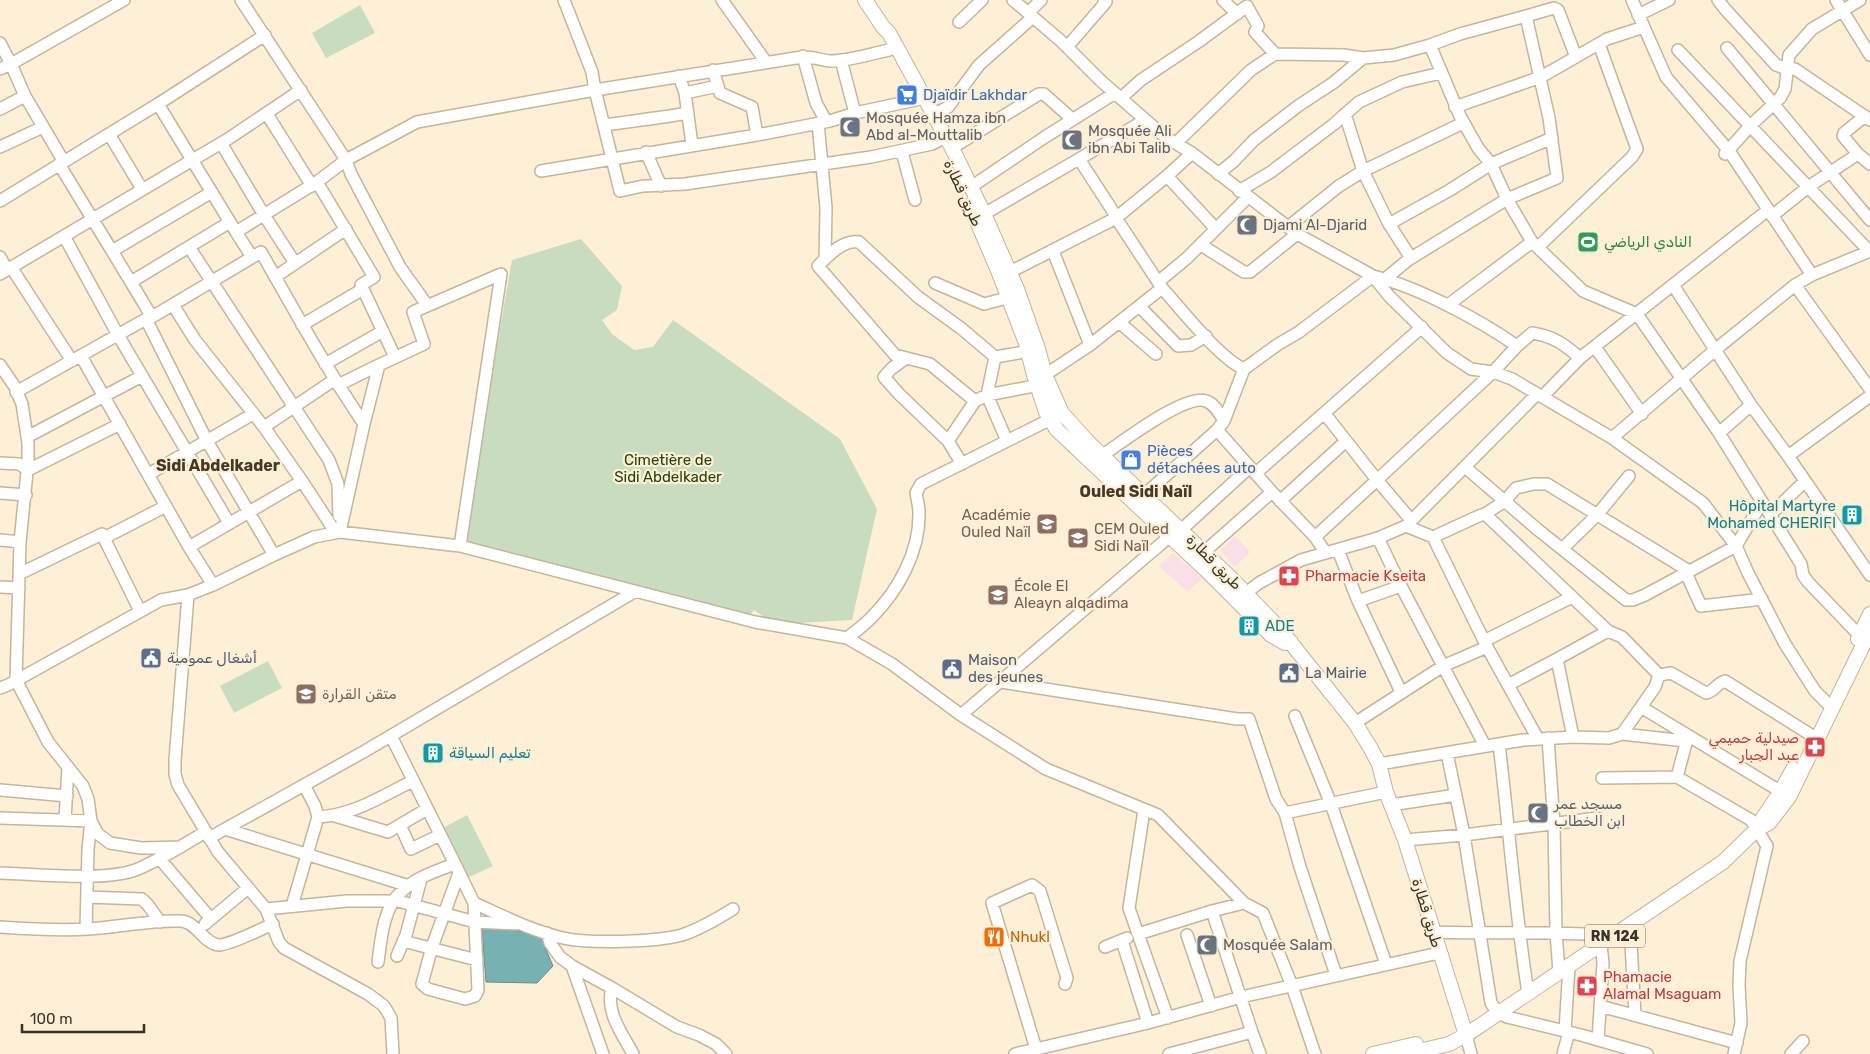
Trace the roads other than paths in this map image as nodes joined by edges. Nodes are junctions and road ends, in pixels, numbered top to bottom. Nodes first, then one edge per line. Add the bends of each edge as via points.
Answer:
1 (124, 0) edge
2 (241, 0) edge
3 (564, 0) edge
4 (722, 0) edge
5 (865, 0) edge
6 (982, 0) edge
7 (1013, 0) edge
8 (1041, 0) edge
9 (1104, 0) edge
10 (1223, 0) edge
11 (1632, 0) edge
12 (1669, 0) edge
13 (1718, 0) edge
14 (1836, 0) edge
15 (1860, 0) edge
16 (1544, 5) edge
17 (1843, 11) junction
18 (1237, 14) junction
19 (1031, 15) junction
20 (1638, 15) junction
21 (1526, 16) junction
22 (959, 22) dead end
23 (1644, 27) junction
24 (264, 35) junction
25 (0, 43) edge
26 (1599, 44) junction
27 (1430, 45) junction
28 (892, 47) junction
29 (1067, 47) junction
30 (1727, 48) dead end
31 (1678, 50) dead end
32 (1276, 54) junction
33 (1870, 54) edge
34 (804, 56) junction
35 (1576, 57) junction
36 (1362, 58) junction
37 (841, 60) junction
38 (766, 62) junction
39 (5, 67) edge
40 (1787, 69) junction
41 (713, 70) junction
42 (1441, 73) junction
43 (679, 76) junction
44 (1540, 77) junction
45 (718, 86) junction
46 (301, 90) junction
47 (595, 90) junction
48 (685, 93) junction
49 (1118, 95) junction
50 (25, 96) junction
51 (921, 99) junction
52 (158, 104) junction
53 (1772, 104) junction
54 (1455, 107) junction
55 (0, 109) edge
56 (688, 113) junction
57 (855, 113) junction
58 (267, 114) junction
59 (1345, 114) junction
60 (933, 115) junction
61 (1868, 118) edge
62 (1072, 119) junction
63 (1145, 120) junction
64 (822, 122) junction
65 (1463, 123) junction
66 (604, 125) junction
67 (1750, 126) junction
68 (43, 127) junction
69 (109, 134) junction
70 (757, 135) junction
71 (1552, 138) junction
72 (945, 142) junction
73 (221, 143) junction
74 (1176, 143) junction
75 (692, 145) junction
76 (0, 147) edge
77 (646, 152) junction
78 (902, 152) junction
79 (1192, 153) junction
80 (1727, 153) junction
81 (1858, 154) junction
82 (611, 158) junction
83 (1079, 159) junction
84 (192, 160) junction
85 (346, 160) junction
86 (62, 163) junction
87 (822, 164) junction
88 (1491, 164) junction
89 (1870, 164) edge
90 (541, 171) dead end
91 (1363, 171) junction
92 (1830, 172) junction
93 (1218, 174) junction
94 (1167, 176) junction
95 (314, 184) junction
96 (661, 186) junction
97 (971, 187) junction
98 (1808, 187) junction
99 (142, 189) junction
100 (212, 192) junction
101 (1244, 194) junction
102 (1507, 199) junction
103 (915, 200) dead end
104 (0, 201) edge
105 (1770, 213) junction
106 (984, 214) junction
107 (264, 215) junction
108 (93, 218) junction
109 (1116, 218) junction
110 (1870, 220) edge
111 (1389, 224) junction
112 (233, 227) junction
113 (346, 229) junction
114 (1216, 229) junction
115 (1292, 230) junction
116 (64, 236) junction
117 (1201, 244) junction
118 (1535, 245) junction
119 (189, 247) junction
120 (1870, 248) edge
121 (112, 251) junction
122 (1053, 252) junction
123 (0, 257) edge
124 (252, 257) junction
125 (1411, 258) junction
126 (825, 259) junction
127 (295, 263) junction
128 (6, 270) edge
129 (1010, 272) junction
130 (1812, 275) junction
131 (1373, 276) junction
132 (275, 277) junction
133 (1385, 279) junction
134 (131, 282) junction
135 (211, 282) junction
136 (936, 283) dead end
137 (1795, 284) junction
138 (1160, 285) junction
139 (1673, 286) junction
140 (363, 289) junction
141 (1013, 292) junction
142 (174, 305) junction
143 (427, 305) junction
144 (1448, 306) junction
145 (1140, 307) junction
146 (1637, 314) junction
147 (149, 318) junction
148 (1119, 322) junction
149 (302, 325) junction
150 (1422, 327) junction
151 (382, 331) junction
152 (118, 335) junction
153 (1206, 336) junction
154 (1090, 345) junction
155 (1517, 346) junction
156 (1595, 347) junction
157 (1033, 350) junction
158 (1715, 350) junction
159 (1156, 354) dead end
160 (395, 357) junction
161 (76, 358) junction
162 (906, 358) junction
163 (995, 358) junction
164 (1580, 358) junction
165 (325, 364) junction
166 (0, 365) edge
167 (379, 365) junction
168 (1244, 369) junction
169 (1493, 372) junction
170 (142, 376) junction
171 (1681, 380) junction
172 (1043, 381) junction
173 (336, 382) junction
174 (1870, 389) edge
175 (16, 392) junction
176 (987, 394) junction
177 (104, 396) junction
178 (1540, 396) junction
179 (1870, 396) edge
180 (975, 401) junction
181 (1751, 405) junction
182 (294, 406) junction
183 (253, 414) junction
184 (1325, 414) junction
185 (1642, 414) junction
186 (1056, 416) junction
187 (120, 424) junction
188 (364, 424) junction
189 (1220, 425) junction
190 (264, 427) junction
191 (1719, 433) junction
192 (27, 437) junction
193 (1612, 438) junction
194 (207, 441) junction
195 (948, 441) junction
196 (1007, 441) junction
197 (1346, 442) junction
198 (186, 452) junction
199 (1103, 455) junction
200 (1788, 456) junction
201 (0, 463) edge
202 (962, 464) junction
203 (1465, 467) junction
204 (28, 470) junction
205 (1253, 470) junction
206 (148, 474) junction
207 (1629, 476) dead end
208 (1377, 480) junction
209 (302, 481) junction
210 (1805, 481) junction
211 (1272, 492) junction
212 (0, 493) edge
213 (26, 495) junction
214 (1144, 495) junction
215 (1280, 501) junction
216 (1505, 502) junction
217 (1762, 502) junction
218 (166, 506) junction
219 (250, 512) junction
220 (1485, 514) junction
221 (1770, 514) junction
222 (1597, 515) junction
223 (229, 523) junction
224 (1409, 523) junction
225 (1176, 531) junction
226 (338, 533) junction
227 (1316, 537) junction
228 (1433, 537) junction
229 (104, 538) junction
230 (1378, 538) junction
231 (0, 540) edge
232 (20, 542) junction
233 (460, 546) junction
234 (1736, 546) junction
235 (189, 547) junction
236 (1562, 549) junction
237 (1338, 550) junction
238 (1204, 552) junction
239 (1326, 553) junction
240 (274, 555) junction
241 (1688, 572) junction
242 (19, 574) junction
243 (1870, 574) edge
244 (213, 585) junction
245 (0, 586) edge
246 (1401, 586) junction
247 (19, 588) junction
248 (634, 592) junction
249 (1246, 594) junction
250 (188, 595) junction
251 (1572, 597) junction
252 (1762, 599) junction
253 (1358, 600) junction
254 (140, 611) junction
255 (1870, 614) edge
256 (1608, 631) junction
257 (1865, 633) edge
258 (847, 638) junction
259 (1291, 642) junction
260 (1486, 644) junction
261 (1557, 659) junction
262 (1443, 666) junction
263 (1659, 675) junction
264 (16, 680) junction
265 (1001, 682) junction
266 (1508, 685) junction
267 (0, 688) edge
268 (1401, 692) junction
269 (1829, 705) junction
270 (1641, 707) junction
271 (961, 715) junction
272 (1295, 716) dead end
273 (1355, 723) junction
274 (1622, 734) junction
275 (1811, 735) junction
276 (391, 736) junction
277 (1573, 737) junction
278 (1687, 737) junction
279 (1543, 739) junction
280 (1499, 744) junction
281 (1485, 746) junction
282 (1447, 753) junction
283 (1379, 764) junction
284 (68, 767) junction
285 (1677, 777) junction
286 (1602, 778) dead end
287 (413, 781) junction
288 (304, 785) junction
289 (0, 790) edge
290 (1785, 794) junction
291 (1456, 795) junction
292 (67, 796) junction
293 (1389, 798) junction
294 (1331, 804) junction
295 (427, 808) junction
296 (1144, 810) junction
297 (1285, 813) junction
298 (334, 816) junction
299 (318, 817) junction
300 (0, 818) edge
301 (1597, 818) dead end
302 (65, 820) junction
303 (91, 821) junction
304 (400, 824) junction
305 (1554, 825) junction
306 (225, 829) junction
307 (1757, 829) junction
308 (1510, 830) junction
309 (207, 835) junction
310 (440, 835) junction
311 (1464, 836) junction
312 (1405, 840) junction
313 (181, 847) junction
314 (308, 855) junction
315 (160, 858) junction
316 (457, 868) junction
317 (0, 873) edge
318 (87, 876) junction
319 (421, 879) junction
320 (409, 886) junction
321 (248, 888) junction
322 (87, 897) junction
323 (394, 901) junction
324 (474, 903) junction
325 (1244, 903) junction
326 (292, 906) junction
327 (414, 906) junction
328 (266, 909) junction
329 (733, 909) dead end
330 (1212, 911) junction
331 (444, 913) junction
332 (211, 919) junction
333 (160, 922) junction
334 (475, 922) junction
335 (273, 924) junction
336 (524, 925) junction
337 (1630, 926) junction
338 (0, 927) edge
339 (86, 929) junction
340 (198, 930) junction
341 (1433, 932) junction
342 (1518, 932) junction
343 (1556, 932) junction
344 (547, 933) junction
345 (1137, 933) junction
346 (1481, 934) junction
347 (1187, 935) dead end
348 (1600, 940) junction
349 (403, 941) junction
350 (1122, 941) junction
351 (1105, 947) dead end
352 (432, 948) junction
353 (1439, 952) junction
354 (397, 956) dead end
355 (477, 960) junction
356 (378, 962) dead end
357 (1386, 964) junction
358 (572, 966) junction
359 (1564, 969) junction
360 (1336, 975) junction
361 (1064, 984) dead end
362 (1292, 986) junction
363 (612, 988) junction
364 (1528, 993) junction
365 (1241, 997) junction
366 (1211, 1006) junction
367 (1600, 1006) junction
368 (1498, 1013) junction
369 (1635, 1015) junction
370 (1168, 1018) junction
371 (1148, 1023) junction
372 (1567, 1031) junction
373 (1252, 1032) junction
374 (1466, 1035) junction
375 (1598, 1040) junction
376 (1803, 1041) dead end
377 (1736, 1048) edge
378 (1036, 1049) junction
379 (393, 1054) edge
380 (603, 1054) edge
381 (633, 1054) edge
382 (726, 1054) edge
383 (1015, 1054) edge
384 (1169, 1054) edge
385 (1260, 1054) edge
386 (1315, 1054) edge
387 (1373, 1054) edge
388 (1406, 1054) edge
389 (1471, 1054) edge
390 (1563, 1054) edge
391 (1647, 1054) edge
392 (1792, 1054) edge

1 - 39 street
2 - 24 street
3 - 47 street via 592,72
4 - 38 street
5 - 28 main road, طريق قطارة
6 - 22 street
7 - 19 street
8 - 19 street
9 - 29 street via 1106,2
10 - 18 street
11 - 20 street
12 - 20 street
13 - 40 street via 1776,65
14 - 17 street
15 - 17 street
16 - 21 street
16 - 35 street via 1558,10
17 - 33 street
17 - 40 street via 1812,28 1788,55
18 - 32 street via 1247,6 1258,26 1255,32
18 - 49 street
19 - 29 street
19 - 60 street via 979,65 948,107
20 - 23 street
21 - 27 street
21 - 44 street
23 - 26 street
23 - 80 street via 1666,77
24 - 46 street
24 - 52 street
25 - 39 street
26 - 35 street
26 - 118 street via 1637,149
27 - 36 street
27 - 42 street
28 - 37 street
28 - 51 main road, طريق قطارة
29 - 49 street
30 - 53 street
31 - 67 street
32 - 36 street
32 - 74 street via 1251,70
34 - 37 street
34 - 38 street
34 - 64 street
35 - 44 street
36 - 93 street via 1254,140
37 - 57 street
38 - 41 street
39 - 50 street
40 - 53 street via 1785,89
40 - 61 street via 1795,69
41 - 43 street
41 - 45 street
42 - 54 street
42 - 59 street via 1402,82 1360,102
43 - 47 street
43 - 48 street
44 - 54 street
44 - 71 street
45 - 48 street
45 - 70 street via 720,94 752,108
46 - 58 street
46 - 85 street
47 - 66 street
47 - 85 street via 417,122
48 - 56 street
49 - 62 street
49 - 63 street
50 - 55 street
50 - 68 street
51 - 57 street
51 - 60 main road, طريق قطارة
51 - 72 main road, طريق قطارة
52 - 69 street
52 - 84 street
53 - 67 street
53 - 92 street
54 - 65 street
56 - 66 street
56 - 75 street
57 - 64 street
58 - 73 street
58 - 95 street
59 - 91 street
59 - 101 street
60 - 72 main road, طريق قطارة
61 - 81 street via 1842,134
62 - 72 street via 1044,94 1039,94
62 - 97 street
63 - 74 street
63 - 83 street
64 - 70 street
64 - 87 street
65 - 88 street
65 - 91 street
66 - 82 street
67 - 80 street
67 - 98 street
68 - 76 street
68 - 86 street
69 - 86 street
69 - 99 street
70 - 75 street
71 - 88 street
71 - 102 street via 1557,178
72 - 78 street
72 - 97 main road, طريق قطارة
72 - 141 main road, طريق قطارة
73 - 84 street
73 - 107 street
74 - 79 street
75 - 77 street
77 - 82 street
77 - 96 street
78 - 87 street
78 - 103 street
79 - 93 street
79 - 94 street
80 - 105 street
81 - 89 street
81 - 92 street
82 - 90 street
82 - 96 street via 620,190
83 - 106 street
83 - 109 street
84 - 99 street
84 - 100 street
85 - 95 street
85 - 143 street via 400,267
86 - 104 street
86 - 108 street
87 - 96 street
87 - 126 street via 826,208
88 - 102 street
88 - 111 street
91 - 111 street
91 - 115 street via 1339,186
92 - 98 street
92 - 110 street
93 - 101 street
94 - 109 street
94 - 114 street
95 - 107 street
95 - 113 street
97 - 106 main road, طريق قطارة
98 - 105 street
98 - 120 street
99 - 108 street
100 - 112 street
100 - 121 street
101 - 114 street
101 - 115 street
102 - 118 street
102 - 125 street
105 - 130 street
105 - 139 street
106 - 129 main road, طريق قطارة
107 - 112 street
107 - 127 street
108 - 116 street
108 - 121 street
109 - 122 street
109 - 138 street
111 - 125 street
112 - 119 street
112 - 124 street
113 - 127 street
113 - 140 street via 374,277 361,284
114 - 117 street
115 - 117 street via 1250,272 1244,272
115 - 131 street
116 - 128 street
116 - 152 street
117 - 138 street
118 - 144 street
118 - 146 street via 1583,291
119 - 134 street
119 - 135 street
120 - 130 street
121 - 134 street
122 - 129 street
122 - 154 street
123 - 128 street
124 - 132 street via 260,252
124 - 135 street
125 - 133 street
126 - 162 street via 818,266 895,355
126 - 163 street via 832,252 854,241 859,242 918,297
127 - 132 street
128 - 161 street
129 - 141 main road, طريق قطارة
130 - 137 street
131 - 133 street
131 - 150 street
131 - 168 street
132 - 149 street
133 - 144 street
134 - 147 street
135 - 142 street
135 - 182 street
136 - 141 street via 984,304 1003,299
137 - 158 street
137 - 174 street
138 - 145 street
138 - 153 street
139 - 146 street
139 - 158 street
140 - 149 street
140 - 151 street
141 - 157 main road, طريق قطارة
142 - 147 street
142 - 183 street via 195,340
143 - 160 street via 413,312 424,344
143 - 233 street via 501,274
144 - 155 street
145 - 148 street
145 - 153 street via 1178,346
146 - 156 street
146 - 171 street
147 - 152 street
147 - 194 street
148 - 154 street
148 - 159 street
149 - 165 street
150 - 169 street via 1447,353 1471,370
150 - 184 street
151 - 160 street
151 - 165 street
152 - 161 street
152 - 170 street
153 - 168 street via 1235,365
154 - 172 street
155 - 164 street via 1532,333 1547,335
155 - 169 street
156 - 164 street
156 - 185 street
157 - 163 street
157 - 172 main road, طريق قطارة
158 - 171 street
158 - 181 street
160 - 167 street
161 - 175 street
161 - 177 street
162 - 180 street via 930,364
162 - 195 street via 884,377
163 - 176 street
164 - 178 street
165 - 173 street
166 - 175 street
167 - 173 street
167 - 188 street
168 - 189 street
169 - 178 street
169 - 208 street
170 - 177 street
170 - 198 street
171 - 185 street
171 - 191 street
172 - 176 street
172 - 186 main road, طريق قطارة via 1046,412
173 - 182 street
173 - 188 street
175 - 192 street via 22,404
176 - 180 street
176 - 196 street
177 - 187 street
177 - 192 street
178 - 193 street
178 - 203 street
179 - 200 street
180 - 195 street
181 - 191 street
181 - 200 street
182 - 190 street
182 - 226 street via 329,460 338,484
183 - 190 street
183 - 194 street
184 - 197 street
184 - 205 street
185 - 193 street
186 - 196 street
186 - 199 main road, طريق قطارة
186 - 225 main road, طريق قطارة via 1057,430 1087,460
187 - 204 street
187 - 206 street
188 - 226 street
189 - 199 street via 1216,407 1206,400 1196,400 1164,413
189 - 205 street
189 - 214 street
190 - 209 street
191 - 217 street
192 - 204 street
193 - 234 street via 1703,503
194 - 198 street
194 - 219 street
195 - 202 street
196 - 202 street
197 - 208 street
197 - 215 street
198 - 206 street
198 - 223 street
199 - 214 main road, طريق قطارة
200 - 210 street
201 - 204 street via 19,464
202 - 258 street via 921,484 916,493 920,511 918,529 898,586 871,618
203 - 216 street
203 - 224 street
204 - 213 street
205 - 211 street
205 - 225 street
206 - 218 street
207 - 222 street
208 - 224 street
208 - 227 street
209 - 219 street
209 - 226 street
210 - 221 street
210 - 243 street
211 - 215 street
211 - 238 street
212 - 213 street
213 - 232 street
214 - 225 main road, طريق قطارة
215 - 227 street
216 - 220 street
216 - 222 street via 1516,488 1547,484
216 - 236 street
217 - 221 street
217 - 234 street
218 - 229 street
218 - 235 street
219 - 223 street
219 - 240 street
220 - 228 street
220 - 251 street
221 - 257 street via 1801,564 1808,582
222 - 236 street
222 - 241 street
223 - 235 street
224 - 228 street
224 - 230 street
225 - 238 main road, طريق قطارة
225 - 259 main road, طريق قطارة via 1208,572 1271,635 1285,644
225 - 265 street
226 - 233 street
226 - 240 street via 314,537
227 - 239 street
228 - 260 street
229 - 242 street via 102,534
229 - 254 street
230 - 237 street
230 - 246 street
231 - 232 street
232 - 242 street
233 - 248 street
234 - 241 street
234 - 252 street
235 - 244 street
236 - 241 street via 1626,600 1645,596
237 - 239 street
237 - 253 street
238 - 249 main road, طريق قطارة
239 - 249 street via 1290,565
240 - 244 street
241 - 252 street via 1701,606
242 - 247 street
244 - 250 street
245 - 247 street
246 - 253 street
246 - 262 street
247 - 264 street
248 - 258 street via 755,622
248 - 276 street
249 - 259 main road, طريق قطارة
250 - 254 street via 161,600
250 - 309 street via 175,774
251 - 256 street
251 - 260 street
252 - 269 street via 1785,644 1815,691
253 - 268 street
254 - 264 street
255 - 257 main road, RN 124
256 - 261 street
256 - 263 street via 1622,637
257 - 269 main road, RN 124
258 - 271 street via 892,664
259 - 273 main road, طريق قطارة
260 - 262 street
260 - 266 street
261 - 266 street
261 - 277 street
262 - 268 street
262 - 281 street
263 - 270 street
263 - 275 street via 1671,673 1706,693 1725,681
264 - 267 street
264 - 284 street via 48,742
265 - 271 street
265 - 297 street via 1249,719 1276,799
266 - 279 street
268 - 273 street
269 - 275 main road, RN 124
269 - 290 main road, RN 124
270 - 274 street
270 - 278 street
271 - 296 street via 1046,768
272 - 294 street
273 - 283 main road, طريق قطارة
274 - 277 street via 1609,738
274 - 278 street
275 - 290 main road, RN 124
276 - 287 street
276 - 288 street
277 - 279 street
278 - 285 street
278 - 290 street
279 - 280 street
279 - 305 street
280 - 281 street
280 - 308 street
281 - 282 street
282 - 283 street
282 - 291 street
283 - 293 main road, طريق قطارة
284 - 292 street
284 - 303 street via 83,786
285 - 286 street
285 - 307 street via 1751,820
287 - 295 street
287 - 298 street via 362,807
288 - 299 street via 316,806
288 - 306 street
289 - 292 street
290 - 307 main road, RN 124 via 1762,818
291 - 293 street
291 - 311 street
292 - 302 street
293 - 294 street
293 - 312 main road, طريق قطارة
294 - 297 street
294 - 357 street
295 - 304 street
295 - 310 street
296 - 325 street via 1158,815 1169,825
296 - 345 street via 1129,908
297 - 360 street
298 - 299 street
298 - 304 street via 388,832
299 - 314 street
300 - 302 street
301 - 305 street
302 - 303 street
303 - 313 street via 98,834 110,842 141,848
303 - 318 street
304 - 310 street via 411,849
305 - 308 street
305 - 343 street
306 - 309 street
306 - 314 street
307 - 337 main road, RN 124 via 1723,862
307 - 377 street via 1767,846 1740,961 1741,1024
308 - 311 street
308 - 342 street
309 - 313 street
309 - 321 street
310 - 316 street
311 - 312 street
311 - 346 street
312 - 341 main road, طريق قطارة
313 - 315 street
314 - 320 street
314 - 326 street
315 - 318 street via 136,870
315 - 332 street
316 - 319 street
316 - 324 street
316 - 331 street
317 - 318 street
318 - 322 street
319 - 320 street
319 - 327 street
320 - 323 street
321 - 328 street
321 - 332 street
322 - 333 street via 142,899
322 - 339 street
323 - 326 street
323 - 327 street
323 - 356 street via 387,917
324 - 334 street
324 - 336 street
325 - 330 street
325 - 362 street via 1263,913
326 - 328 street
327 - 331 street
327 - 349 street
328 - 335 street
329 - 344 street via 709,924 681,935 644,940 592,941 565,939
330 - 345 street
330 - 365 street
331 - 334 street
331 - 352 street
332 - 340 street
333 - 339 street
333 - 340 street via 182,921
334 - 336 street
334 - 355 street
335 - 340 street via 220,945
335 - 379 street via 284,948 384,1006 391,1018
336 - 344 street
337 - 348 main road, RN 124
337 - 369 street
338 - 339 street
341 - 346 street
341 - 353 main road, طريق قطارة
342 - 343 street
342 - 346 street
342 - 364 street
343 - 348 street
343 - 359 street
344 - 358 street via 560,957
345 - 350 street
345 - 370 street
346 - 368 street via 1491,1003
347 - 366 street
348 - 359 main road, RN 124
348 - 367 street via 1603,963
349 - 352 street
349 - 354 street
350 - 351 street
350 - 371 street
352 - 355 street
352 - 355 street via 424,986 465,1000 475,996 478,990
353 - 357 street
353 - 374 main road, طريق قطارة
357 - 360 street
358 - 363 street
358 - 380 street
359 - 364 main road, RN 124
359 - 372 street
360 - 362 street
361 - 378 street via 1066,978 1040,891 1032,885 992,903
362 - 365 street
362 - 386 street
363 - 381 street via 610,1009
363 - 382 street via 677,1028 716,1044
364 - 368 main road, RN 124
365 - 366 street
365 - 373 street
366 - 370 street
367 - 369 street
367 - 375 street
368 - 372 street
368 - 374 main road, RN 124
369 - 377 street
370 - 371 street
371 - 378 street
372 - 375 street
372 - 390 street
373 - 384 street
373 - 385 street
374 - 387 main road, RN 124 via 1447,1036
374 - 388 main road, RN 124 via 1449,1044
374 - 389 street
375 - 391 street
376 - 392 street
378 - 383 street

